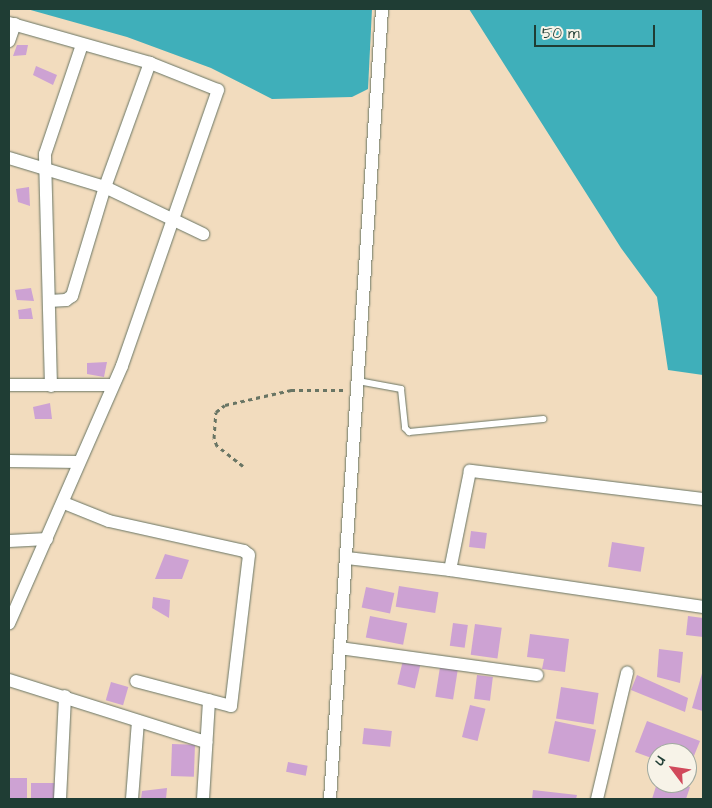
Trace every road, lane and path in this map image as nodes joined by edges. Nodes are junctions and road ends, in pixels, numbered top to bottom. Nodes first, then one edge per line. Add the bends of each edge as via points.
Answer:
1 (382, 9) edge
2 (12, 23) edge
3 (9, 41) edge
4 (82, 45) junction
5 (150, 63) junction
6 (9, 158) edge
7 (45, 169) junction
8 (105, 187) junction
9 (174, 220) junction
10 (204, 234) dead end
11 (49, 301) junction
12 (9, 385) edge
13 (113, 385) junction
14 (357, 385) junction
15 (51, 386) junction
16 (543, 419) dead end
17 (9, 461) edge
18 (79, 462) junction
19 (243, 466) dead end
20 (703, 499) edge
21 (64, 502) junction
22 (47, 538) junction
23 (9, 540) edge
24 (347, 558) junction
25 (450, 570) junction
26 (703, 607) edge
27 (9, 623) edge
28 (340, 648) junction
29 (627, 674) dead end
30 (537, 675) dead end
31 (9, 680) edge
32 (136, 680) dead end
33 (65, 696) junction
34 (209, 700) junction
35 (138, 721) junction
36 (206, 742) junction
37 (60, 799) edge
38 (132, 799) edge
39 (203, 799) edge
40 (330, 799) edge
41 (597, 799) edge

1 - 14 street
2 - 3 street
2 - 4 street
4 - 5 street
4 - 7 street via 50,139
5 - 8 street
5 - 9 street via 218,90
6 - 7 street
7 - 8 street
7 - 11 street
8 - 9 street
8 - 11 street via 72,296 66,300
9 - 10 street
9 - 13 street
11 - 15 street
12 - 15 street
13 - 15 street
13 - 18 street
14 - 16 lane via 402,390 405,428 409,432
14 - 19 path via 291,390 225,405 216,412 214,438 217,446
14 - 24 street
17 - 18 street
18 - 21 street
20 - 25 street via 470,471
21 - 22 street
21 - 34 street via 109,521 249,555 232,704
22 - 23 street
22 - 27 street
24 - 25 street
24 - 28 street
25 - 26 street
28 - 30 street
28 - 40 street
29 - 41 street
31 - 33 street
32 - 34 street
33 - 35 street
33 - 37 street
34 - 36 street
35 - 36 street
35 - 38 street
36 - 39 street

